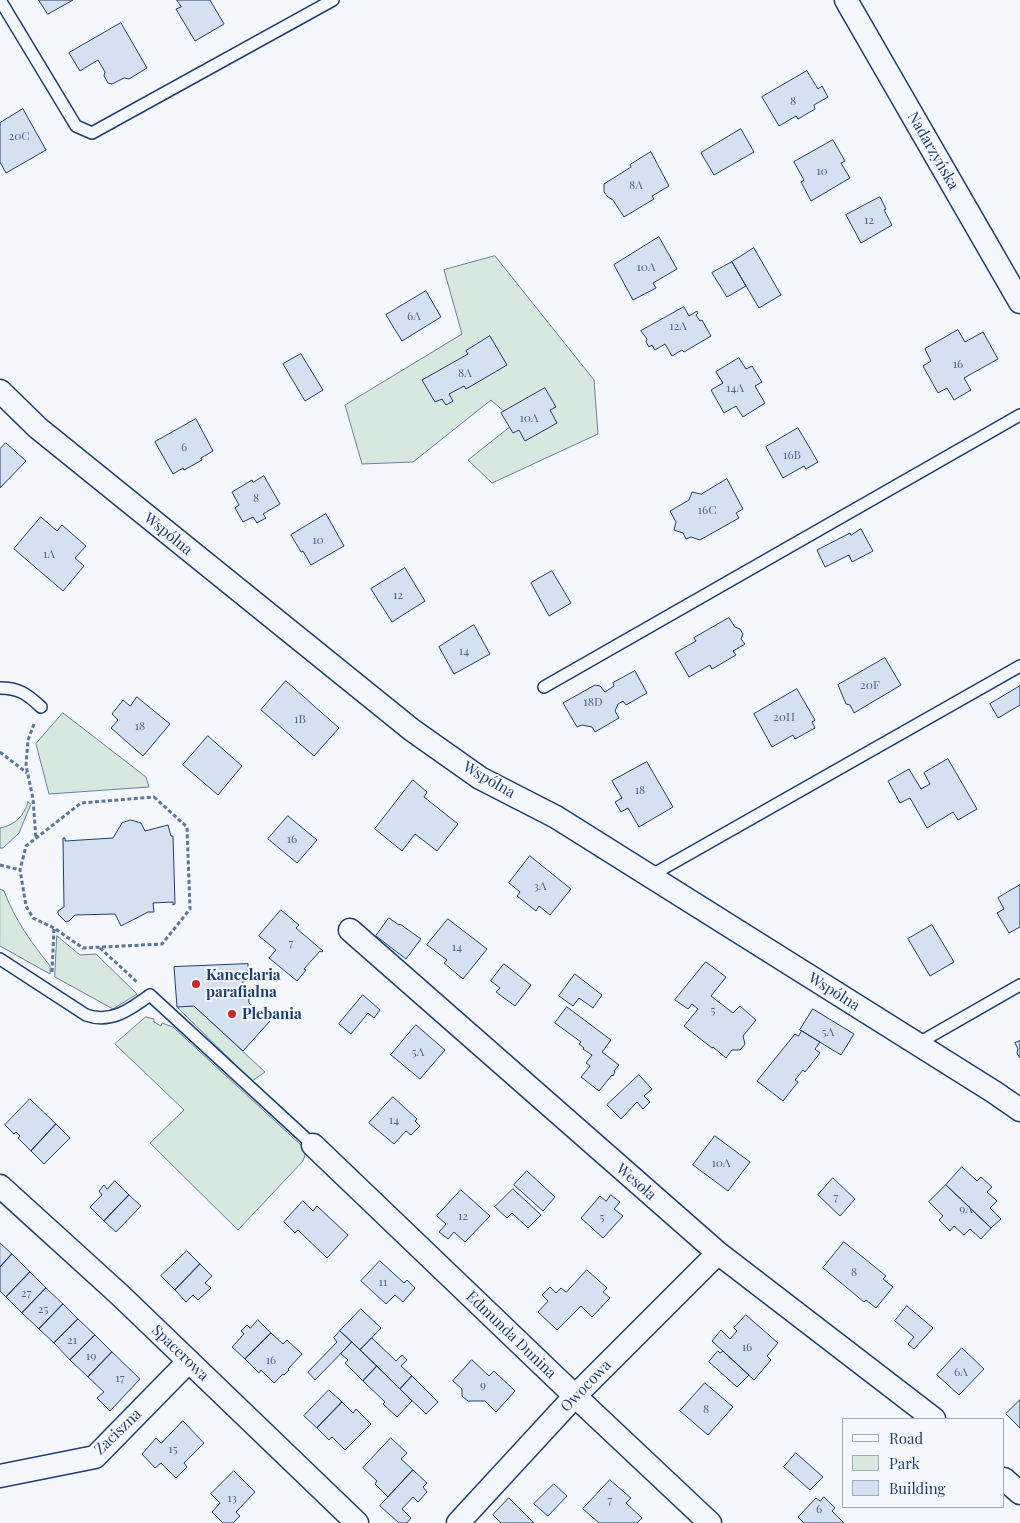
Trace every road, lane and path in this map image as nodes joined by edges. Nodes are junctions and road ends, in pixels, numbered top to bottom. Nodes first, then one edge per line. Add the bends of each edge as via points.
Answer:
1 (0, 0) edge
2 (333, 0) edge
3 (846, 0) edge
4 (1020, 302) edge
5 (0, 391) edge
6 (1020, 415) edge
7 (1020, 666) edge
8 (544, 687) dead end
9 (0, 688) edge
10 (40, 707) joint
11 (0, 752) edge
12 (27, 773) junction
13 (36, 839) junction
14 (0, 865) edge
15 (20, 870) junction
16 (650, 876) junction
17 (54, 928) junction
18 (350, 930) dead end
19 (100, 947) junction
20 (0, 959) edge
21 (1020, 985) edge
22 (46, 988) junction
23 (150, 994) junction
24 (917, 1044) junction
25 (1020, 1110) edge
26 (313, 1145) joint
27 (0, 1186) edge
28 (718, 1253) junction
29 (189, 1361) junction
30 (575, 1396) junction
31 (933, 1418) edge
32 (0, 1476) edge
33 (1005, 1480) edge
34 (1020, 1493) edge
35 (357, 1523) edge
36 (458, 1523) edge
37 (710, 1523) edge

1 - 2 lane via 76,126 92,134
3 - 4 street, Nadarzyńska
5 - 16 street, Wspólna via 38,428 412,730 480,778 556,817
6 - 8 lane
7 - 16 lane
9 - 10 lane via 18,690
10 - 12 path via 28,740
11 - 12 path
12 - 13 path
13 - 15 path via 26,846
13 - 19 path via 81,803 136,798 154,797 187,827 190,909 162,944
14 - 15 path
15 - 17 path via 26,906 33,918
16 - 24 street, Wspólna
17 - 19 path via 83,948
17 - 22 path via 52,977
18 - 28 street, Wesoła
19 - 23 path
20 - 22 lane
21 - 24 lane
22 - 23 lane via 86,1015 100,1019 112,1018
23 - 26 lane
24 - 25 street, Wspólna
26 - 30 street, Edmunda Dunina
27 - 29 street, Spacerowa
28 - 30 street, Owocowa
28 - 31 street, Wesoła
29 - 32 street, Zaciszna via 95,1457
29 - 35 street, Spacerowa
30 - 36 street, Owocowa
30 - 37 street, Edmunda Dunina
33 - 34 street

